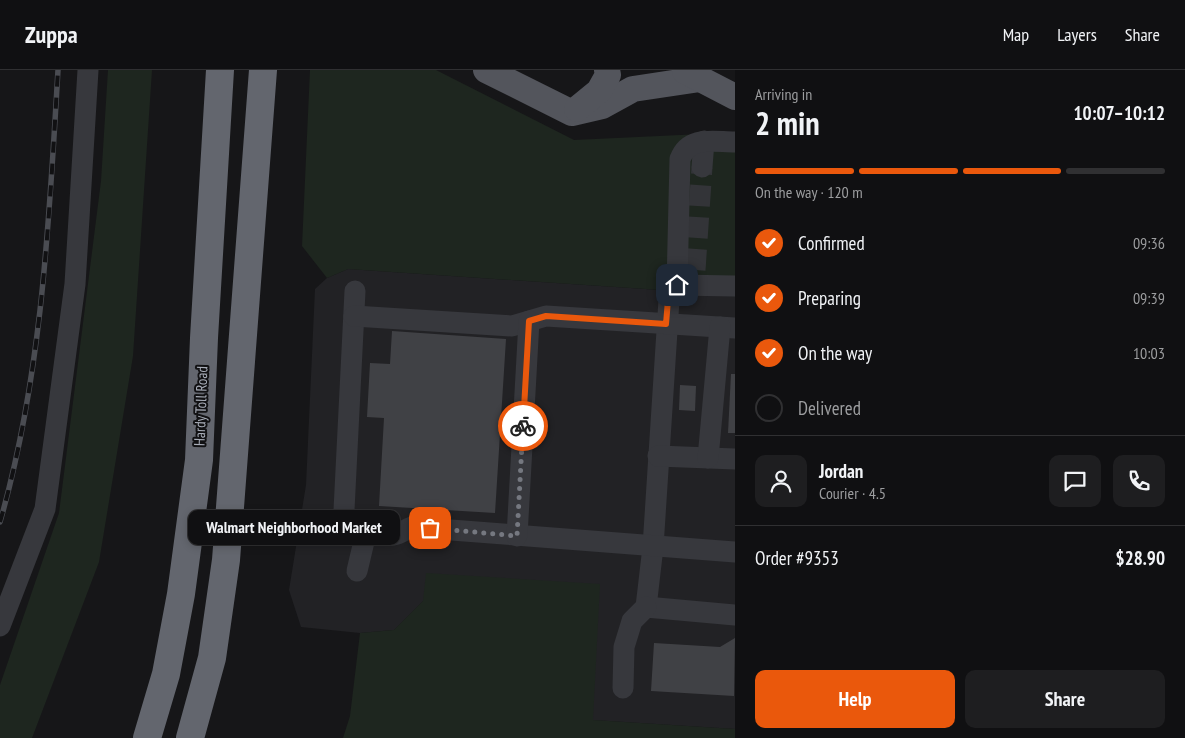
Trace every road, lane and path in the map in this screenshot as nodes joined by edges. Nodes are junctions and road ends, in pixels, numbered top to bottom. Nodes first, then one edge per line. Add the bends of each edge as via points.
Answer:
1 (88, 70) edge
2 (220, 70) edge
3 (263, 70) edge
4 (486, 70) edge
5 (607, 70) edge
6 (691, 74) edge
7 (735, 97) edge
8 (572, 113) junction
9 (704, 141) junction
10 (735, 142) edge
11 (702, 167) tunnel mouth
12 (689, 280) junction
13 (735, 286) edge
14 (355, 291) dead end
15 (354, 316) junction
16 (529, 321) junction
17 (666, 324) junction
18 (727, 327) edge
19 (726, 356) edge
20 (658, 456) junction
21 (708, 458) junction
22 (735, 459) edge
23 (366, 533) junction
24 (517, 536) junction
25 (653, 547) junction
26 (735, 552) edge
27 (357, 571) dead end
28 (646, 607) junction
29 (735, 615) edge
30 (0, 626) edge
31 (623, 688) dead end
32 (147, 738) edge
33 (190, 738) edge

1 - 30 lane via 75,284 45,509
2 - 32 highway, Hardy Toll Road via 199,460 178,612 166,674
3 - 33 highway via 226,560 212,658
4 - 8 main road
5 - 8 main road via 608,75 600,91
6 - 7 main road
6 - 8 main road via 633,89 602,106
9 - 10 lane
9 - 11 lane
9 - 12 lane via 690,144 680,159
12 - 13 lane
12 - 17 lane via 668,300
14 - 15 lane
15 - 16 lane via 512,326
15 - 23 lane via 344,510 350,523
16 - 17 lane via 546,316
16 - 24 lane
17 - 18 lane
17 - 20 lane
18 - 19 lane
19 - 21 lane
20 - 21 lane
20 - 25 lane
21 - 22 lane
23 - 24 lane via 394,535 412,527
23 - 27 lane
24 - 25 lane
25 - 26 lane
25 - 28 lane
28 - 29 lane
28 - 31 lane via 632,621 624,646

